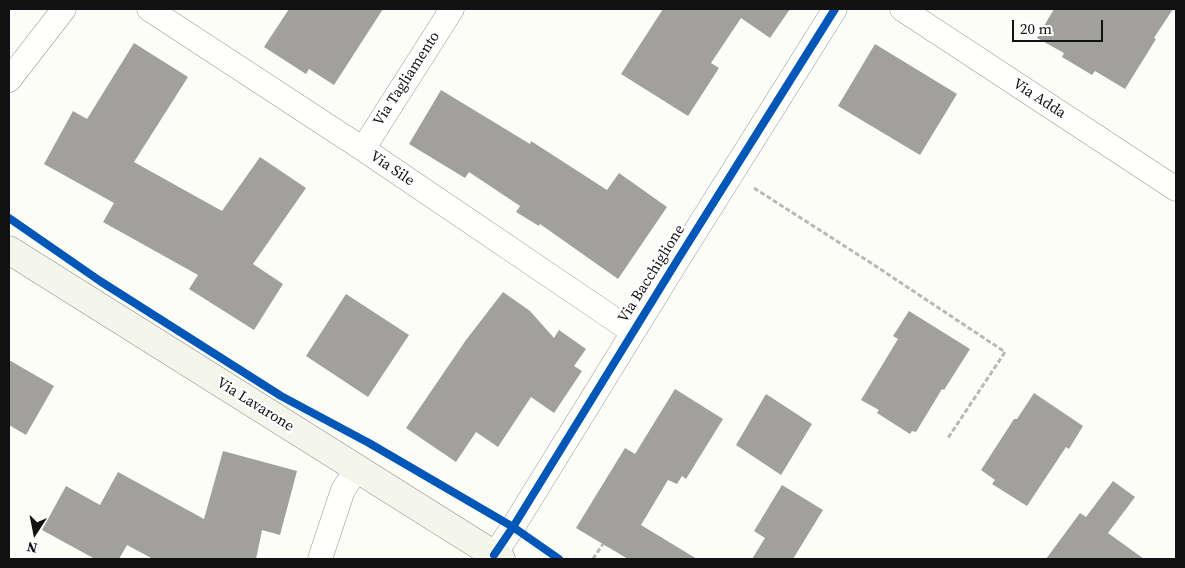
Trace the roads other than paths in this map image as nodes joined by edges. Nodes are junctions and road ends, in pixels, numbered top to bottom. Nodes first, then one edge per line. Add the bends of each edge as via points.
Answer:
1 (64, 9) edge
2 (148, 9) edge
3 (452, 9) edge
4 (835, 9) edge
5 (902, 9) edge
6 (9, 80) edge
7 (363, 149) junction
8 (1176, 188) edge
9 (9, 250) edge
10 (633, 332) junction
11 (357, 468) junction
12 (497, 557) edge
13 (320, 559) edge

1 - 6 street
2 - 7 street, Via Sile
3 - 7 street, Via Tagliamento
4 - 10 street, Via Bacchiglione
5 - 8 street, Via Adda
7 - 10 street, Via Sile
9 - 11 main road, Via Lavarone
10 - 12 street, Via Bacchiglione
11 - 12 main road, Via Lavarone
11 - 13 street via 343,490

